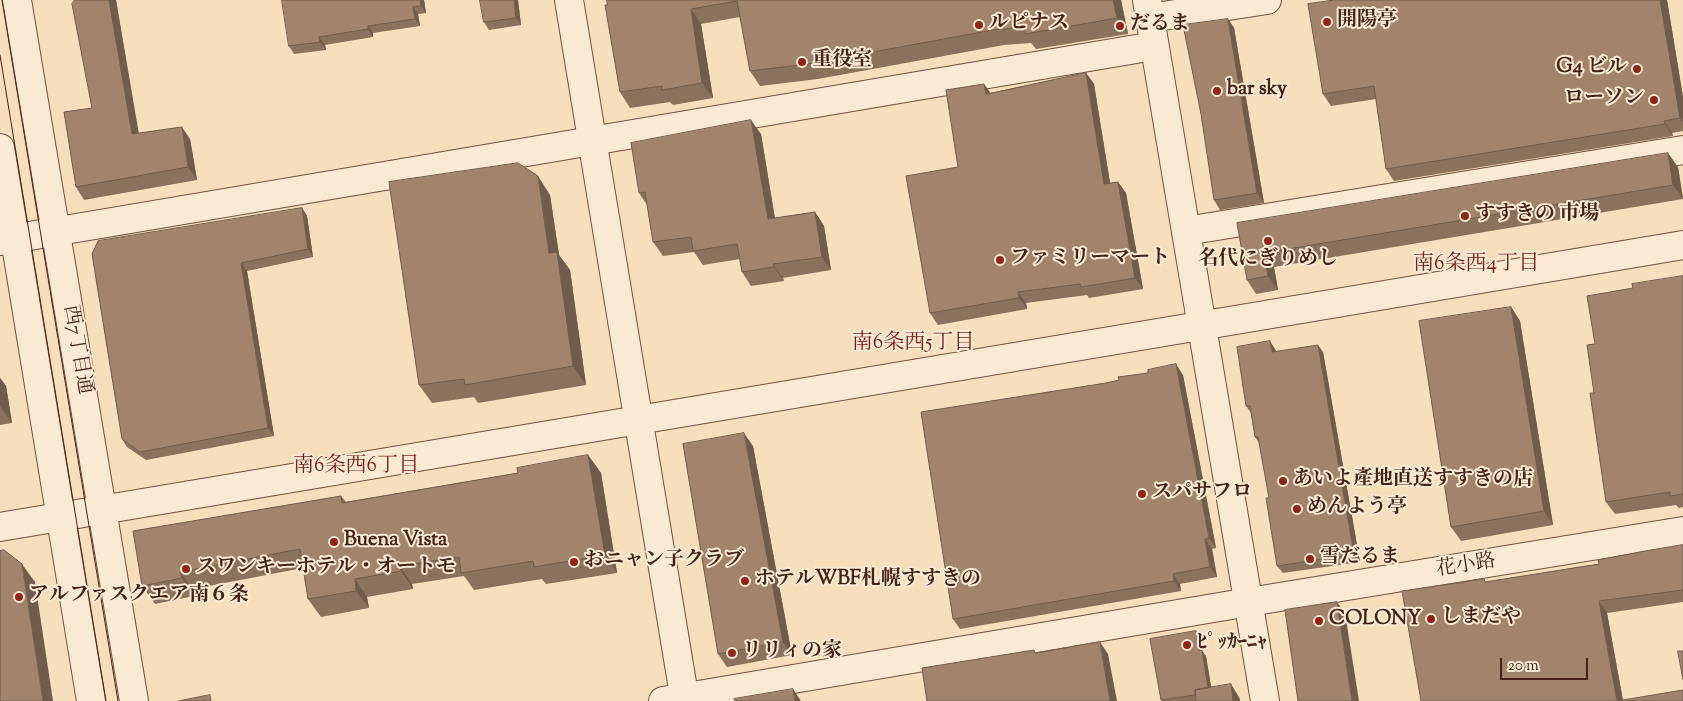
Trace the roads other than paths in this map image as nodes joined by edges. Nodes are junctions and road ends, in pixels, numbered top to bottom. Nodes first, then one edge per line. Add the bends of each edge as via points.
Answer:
1 (18, 0) edge
2 (569, 0) edge
3 (1267, 0) edge
4 (1148, 9) edge
5 (1154, 46) junction
6 (592, 141) junction
7 (0, 148) edge
8 (1683, 150) edge
9 (1186, 231) junction
10 (56, 232) junction
11 (8, 239) edge
12 (1683, 245) edge
13 (1202, 325) junction
14 (638, 419) junction
15 (102, 509) junction
16 (59, 516) junction
17 (0, 527) edge
18 (1683, 531) edge
19 (1249, 602) junction
20 (677, 700) edge
21 (91, 701) edge
22 (134, 701) edge
23 (1265, 701) edge

1 - 10 street, 西7丁目通
2 - 6 street
3 - 4 street
4 - 5 street
5 - 6 street
5 - 9 street
6 - 10 street
6 - 14 street
7 - 11 street, 西7丁目通
8 - 9 street
9 - 13 street
10 - 11 street
10 - 15 street, 西7丁目通
11 - 16 street, 西7丁目通
12 - 13 street
13 - 14 street
13 - 19 street
14 - 15 street
14 - 20 street
15 - 16 street
15 - 22 street, 西7丁目通
16 - 17 street
16 - 21 street, 西7丁目通
18 - 19 street, 花小路
19 - 20 street, 花小路
19 - 23 street

